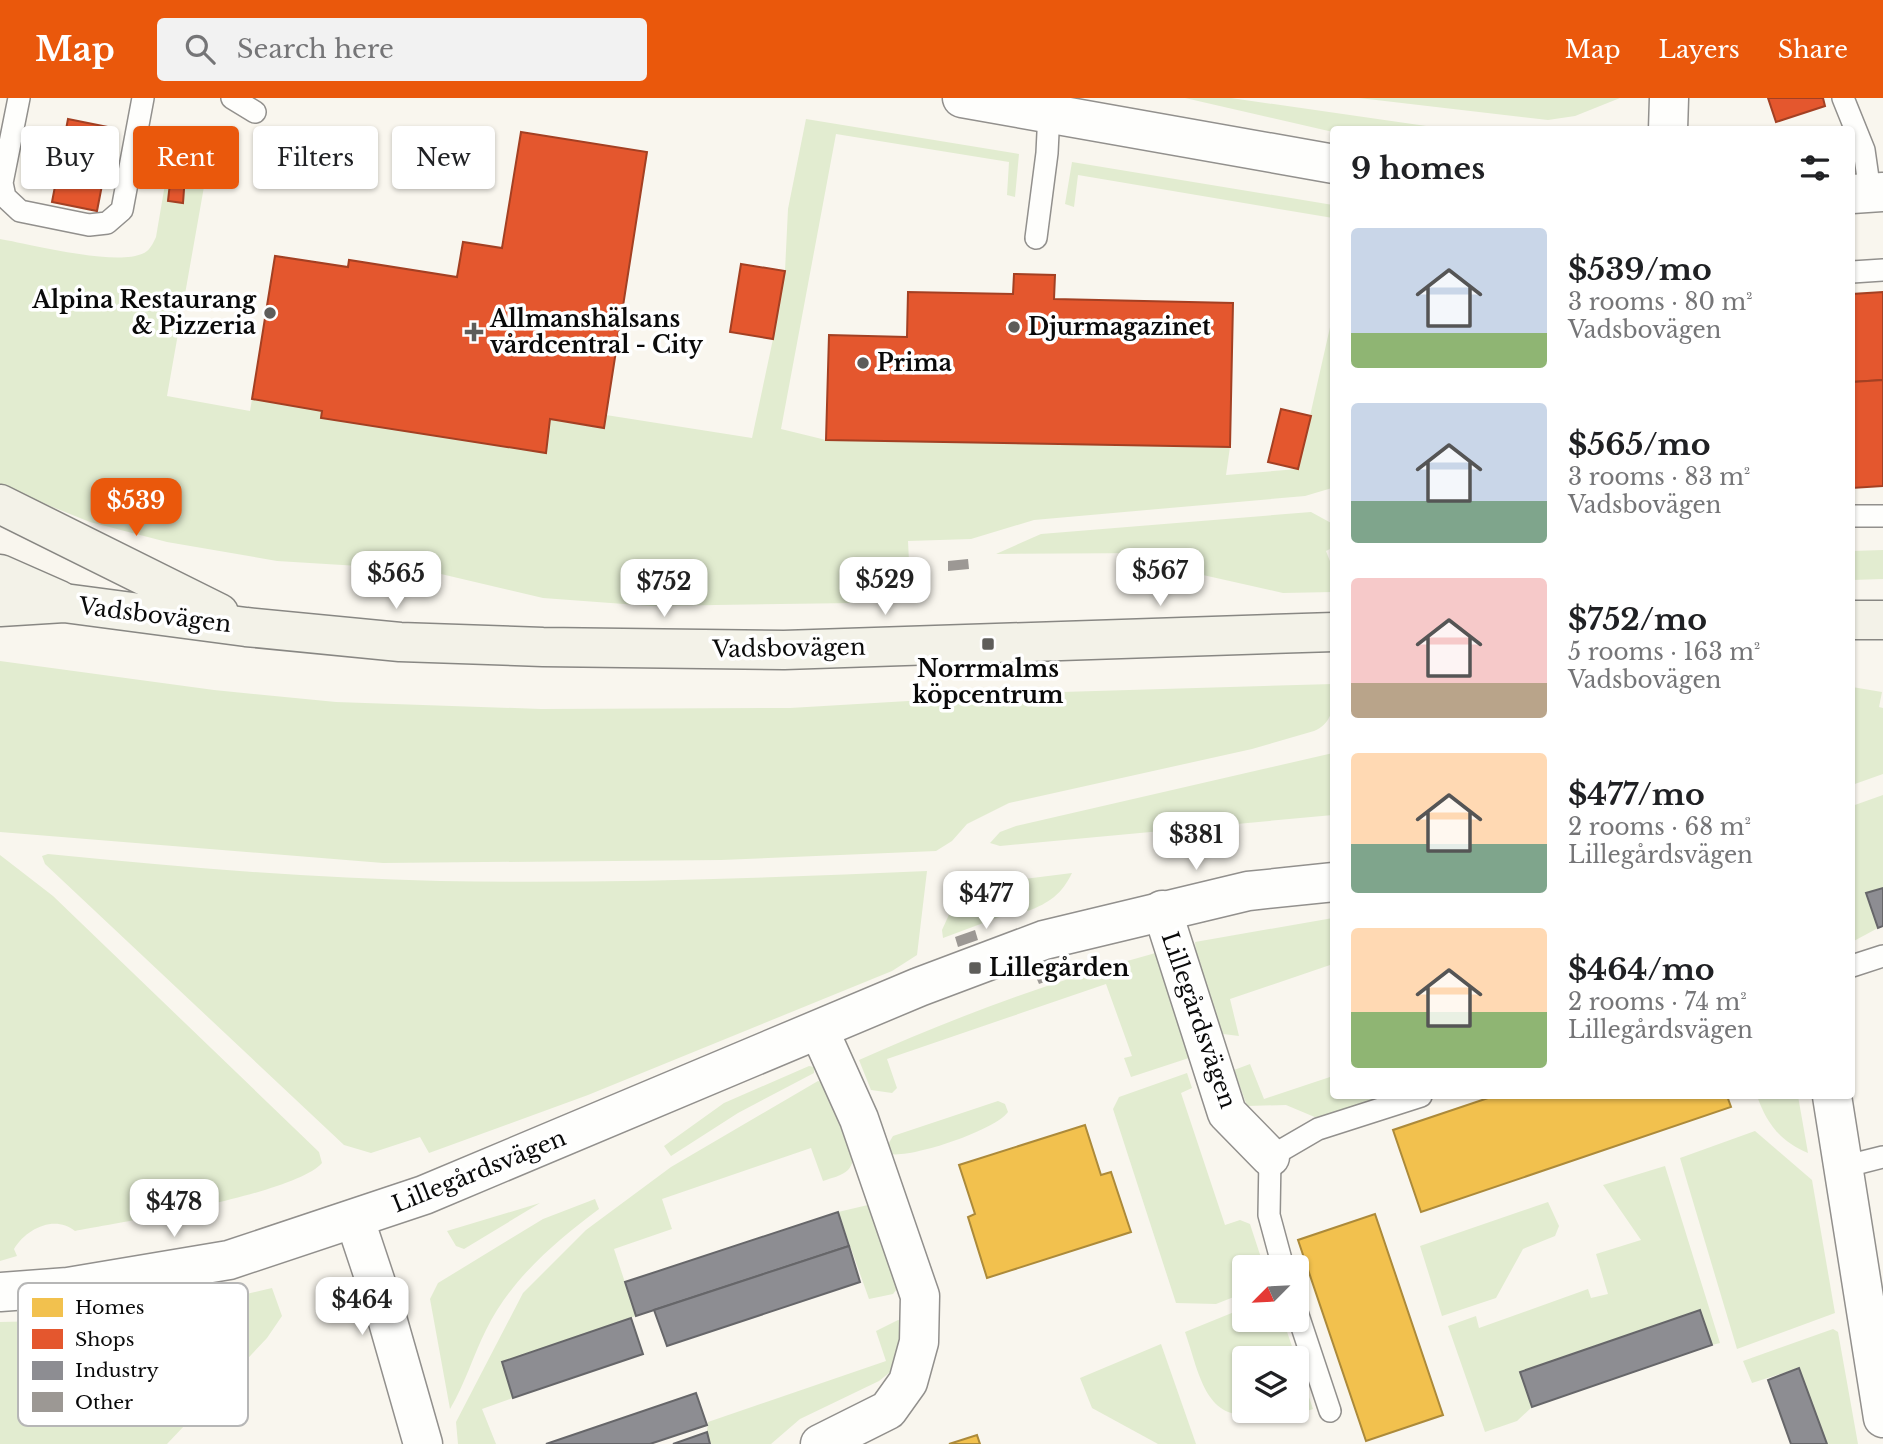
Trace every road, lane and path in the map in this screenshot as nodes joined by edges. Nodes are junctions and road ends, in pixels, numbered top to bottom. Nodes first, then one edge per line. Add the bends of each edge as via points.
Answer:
1 (19, 98) edge
2 (143, 98) edge
3 (232, 98) edge
4 (962, 98) edge
5 (1668, 98) edge
6 (1843, 98) edge
7 (1109, 110) edge
8 (255, 112) dead end
9 (1049, 112) junction
10 (1668, 126) edge
11 (1854, 126) edge
12 (1855, 128) edge
13 (1330, 163) edge
14 (1868, 193) edge
15 (1036, 238) dead end
16 (1883, 270) edge
17 (1855, 272) edge
18 (0, 504) edge
19 (1855, 516) edge
20 (1883, 516) edge
21 (0, 574) edge
22 (64, 603) junction
23 (0, 607) edge
24 (1855, 620) edge
25 (1883, 620) edge
26 (246, 627) junction
27 (1330, 632) edge
28 (1330, 882) edge
29 (1162, 910) junction
30 (1883, 956) edge
31 (1855, 965) edge
32 (819, 1030) junction
33 (1412, 1099) edge
34 (1832, 1099) edge
35 (1270, 1157) junction
36 (1883, 1157) edge
37 (1843, 1167) junction
38 (355, 1220) junction
39 (1280, 1255) edge
40 (92, 1283) edge
41 (18, 1291) edge
42 (0, 1292) edge
43 (1304, 1332) edge
44 (1330, 1411) dead end
45 (1883, 1418) edge
46 (423, 1444) edge
47 (820, 1444) edge

1 - 2 lane via 2,183 5,197 20,211 89,225 107,223 122,210
3 - 8 lane
4 - 9 street
5 - 10 street
6 - 11 lane
7 - 9 street
7 - 13 street
9 - 15 lane
12 - 14 lane via 1864,150
16 - 17 lane
18 - 26 main road, Vadsbovägen
19 - 20 lane
21 - 22 main road, Vadsbovägen
22 - 23 main road, Vadsbovägen
22 - 26 main road, Vadsbovägen
24 - 25 main road
26 - 27 main road, Vadsbovägen via 400,642 784,650
28 - 29 street, Lillegårdsvägen via 1248,891
29 - 32 street, Lillegårdsvägen via 1044,940
29 - 35 street, Lillegårdsvägen via 1227,1113
30 - 31 lane
32 - 38 street, Lillegårdsvägen
32 - 47 street via 859,1119 920,1296 919,1342 908,1382 888,1410
33 - 35 lane via 1318,1129
34 - 37 street
35 - 39 lane via 1269,1215
36 - 37 lane
37 - 45 street
38 - 40 street, Lillegårdsvägen via 229,1260
38 - 46 street
41 - 42 street, Lillegårdsvägen
43 - 44 lane

